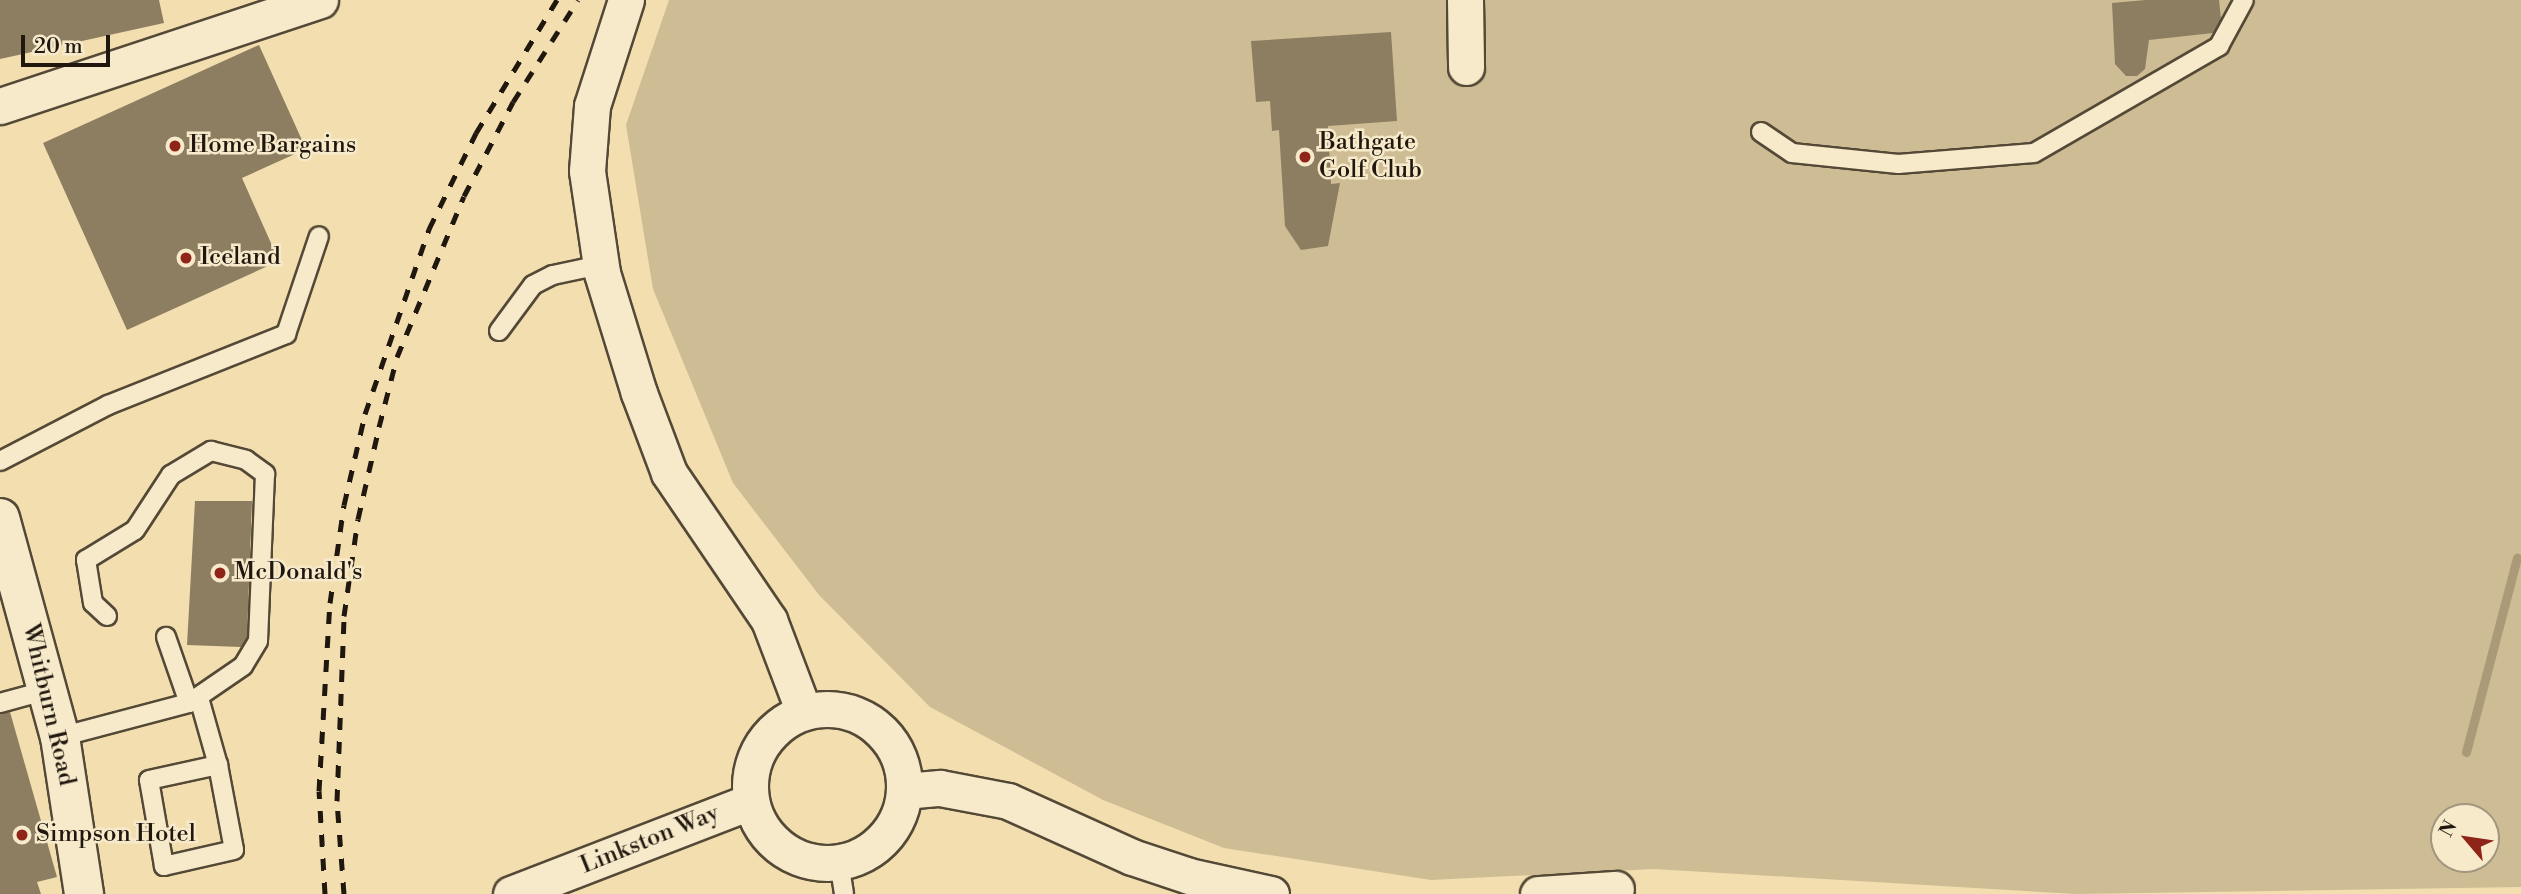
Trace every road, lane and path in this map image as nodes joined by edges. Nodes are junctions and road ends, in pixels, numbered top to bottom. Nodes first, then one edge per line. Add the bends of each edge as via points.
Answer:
1 (320, 0) edge
2 (626, 0) edge
3 (1465, 0) edge
4 (2244, 0) edge
5 (1466, 67) dead end
6 (0, 106) edge
7 (1761, 132) dead end
8 (319, 236) dead end
9 (600, 265) junction
10 (499, 331) dead end
11 (0, 461) edge
12 (1, 522) edge
13 (107, 617) dead end
14 (166, 637) dead end
15 (48, 690) junction
16 (194, 700) junction
17 (0, 703) edge
18 (804, 712) junction
19 (60, 737) junction
20 (218, 765) junction
21 (904, 791) junction
22 (749, 802) junction
23 (842, 878) edge
24 (1616, 889) dead end
25 (84, 894) edge
26 (511, 894) edge
27 (1271, 894) edge
28 (1538, 894) edge

1 - 6 street
2 - 9 street via 592,106 587,171
3 - 5 street
4 - 7 lane via 2219,46 2035,153 1898,164 1792,153
8 - 11 lane via 286,334 108,405
9 - 10 lane via 553,275 533,285
9 - 18 street via 669,473 769,620
12 - 15 main road, Whitburn Road
13 - 16 lane via 93,603 86,560 135,530 171,475 211,451 246,460 265,474 258,641 243,666
14 - 16 lane
15 - 17 lane
15 - 19 main road, Whitburn Road
16 - 19 lane
16 - 20 lane
18 - 21 street via 828,708 853,712 875,725 897,754
18 - 22 street via 783,722 766,738 755,758
19 - 25 main road, Whitburn Road
20 - 20 lane via 234,850 164,866 149,780
21 - 23 street via 899,816 884,838
21 - 27 street via 940,788 1008,801 1132,857 1189,876
22 - 23 street via 775,843
22 - 26 street, Linkston Way
24 - 28 street

